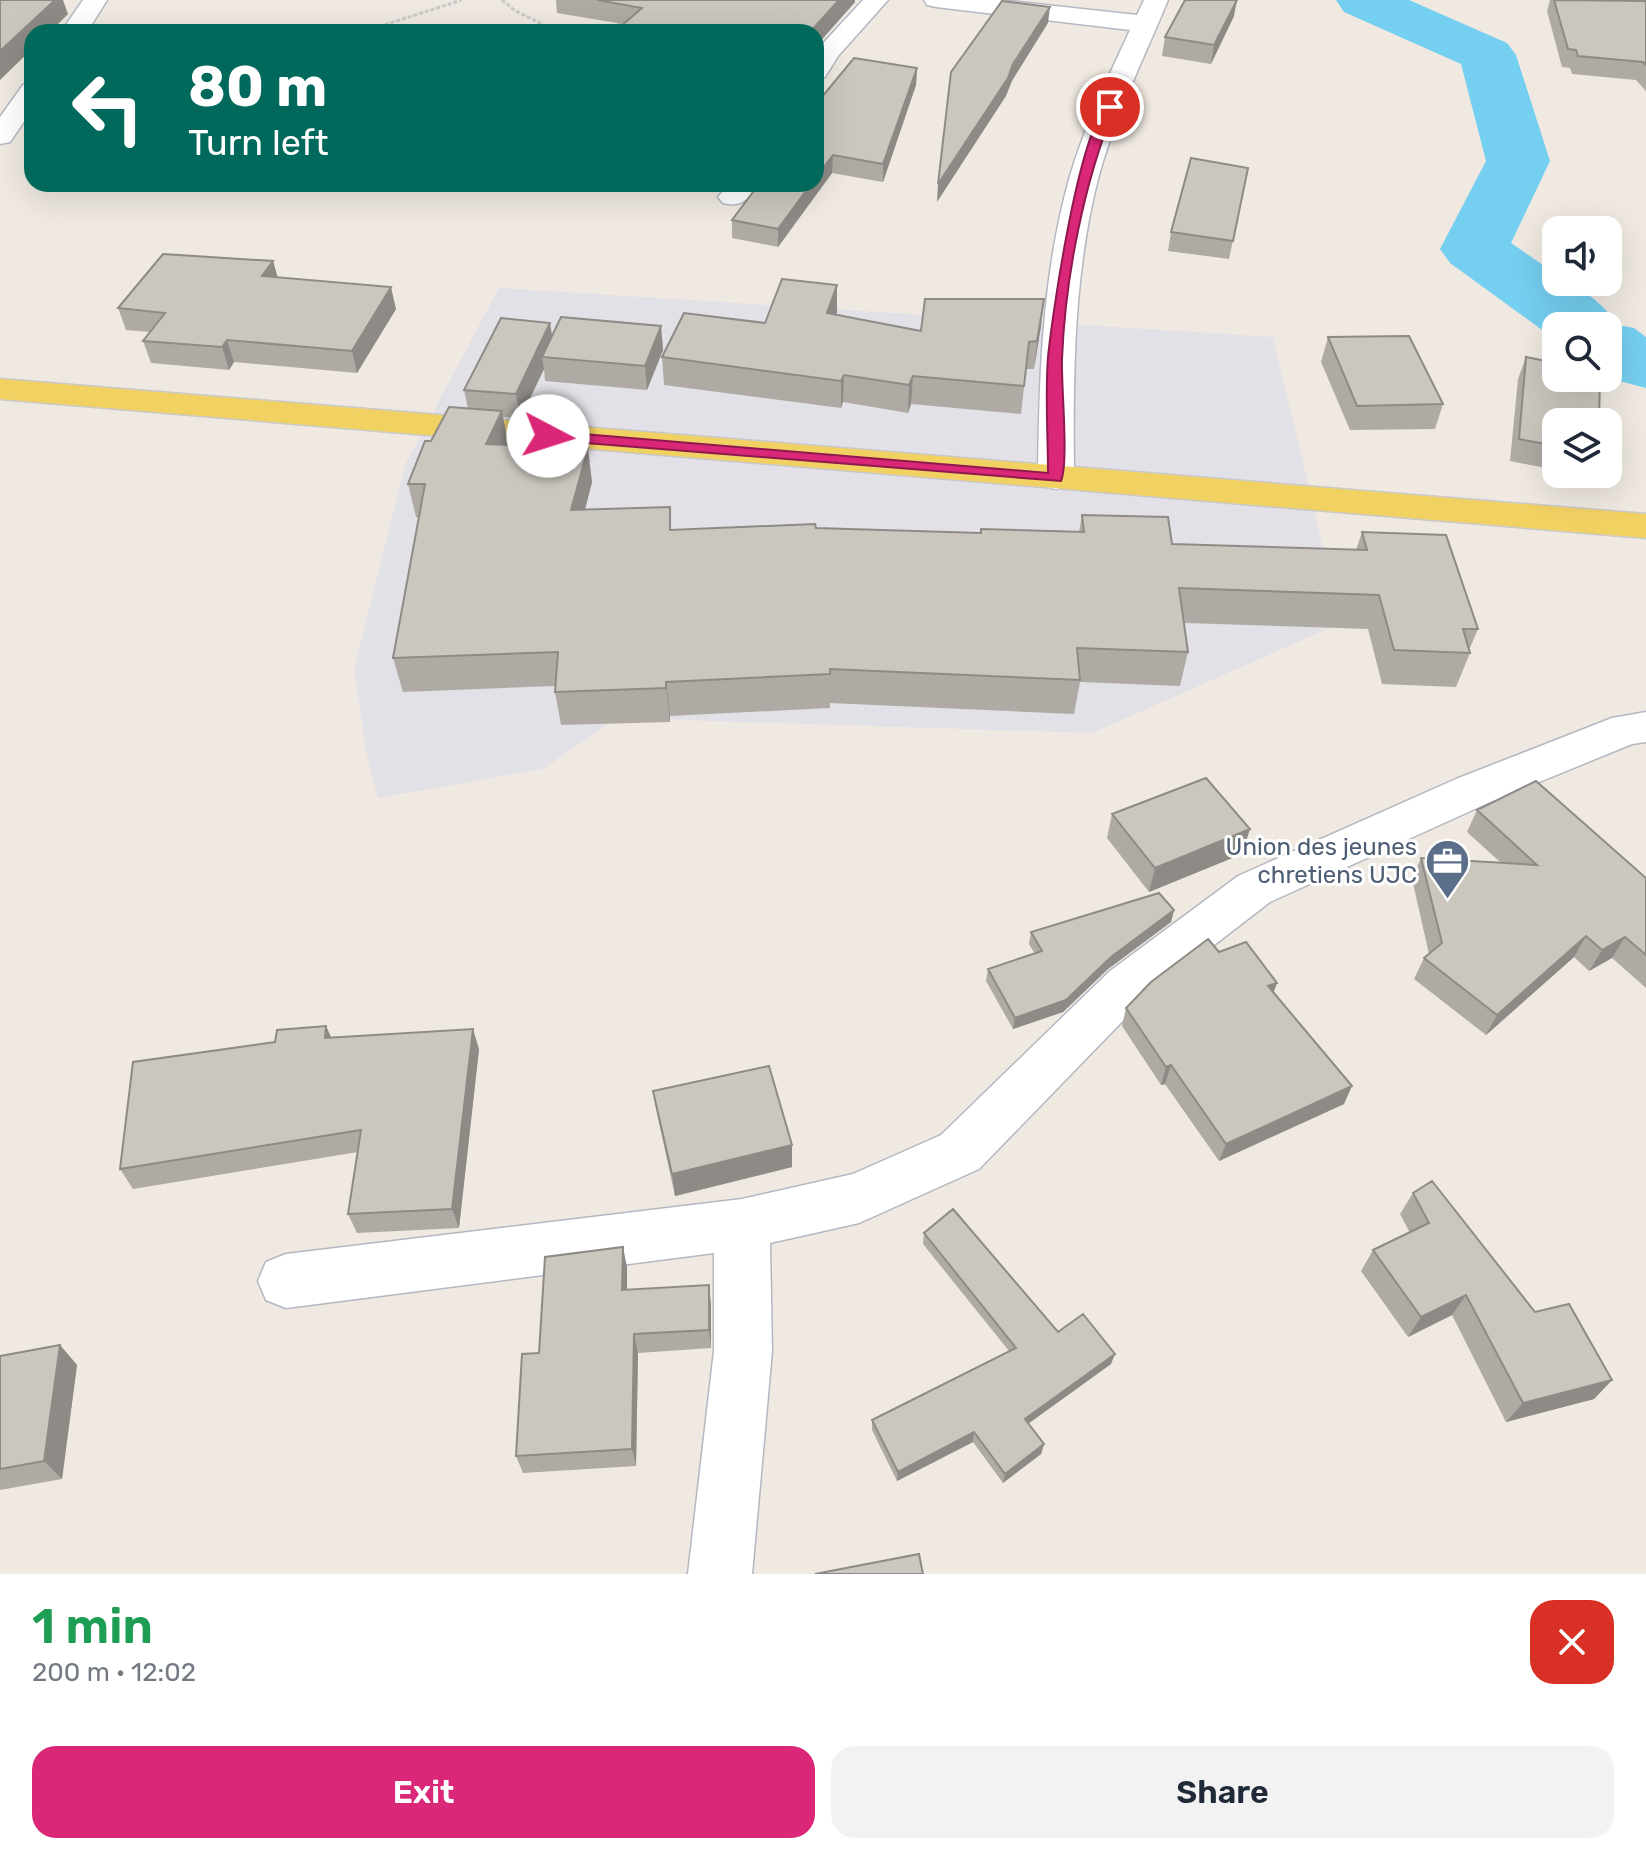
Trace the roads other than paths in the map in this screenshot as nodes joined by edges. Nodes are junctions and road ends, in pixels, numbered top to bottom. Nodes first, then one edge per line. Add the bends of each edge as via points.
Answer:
1 (95, 0) edge
2 (876, 0) edge
3 (936, 0) edge
4 (1151, 12) edge
5 (79, 24) edge
6 (824, 58) edge
7 (24, 102) edge
8 (0, 136) edge
9 (0, 389) edge
10 (1056, 478) junction
11 (1646, 526) edge
12 (1646, 727) edge
13 (742, 1224) junction
14 (286, 1281) dead end
15 (720, 1574) edge

1 - 5 street
2 - 6 street
3 - 4 street
4 - 10 street via 1098,135 1071,232 1055,358
7 - 8 street
9 - 10 main road
10 - 11 main road
12 - 13 street via 1627,729 1472,791 1254,889 1127,985 960,1152 859,1198
13 - 14 street
13 - 15 street via 743,1351

